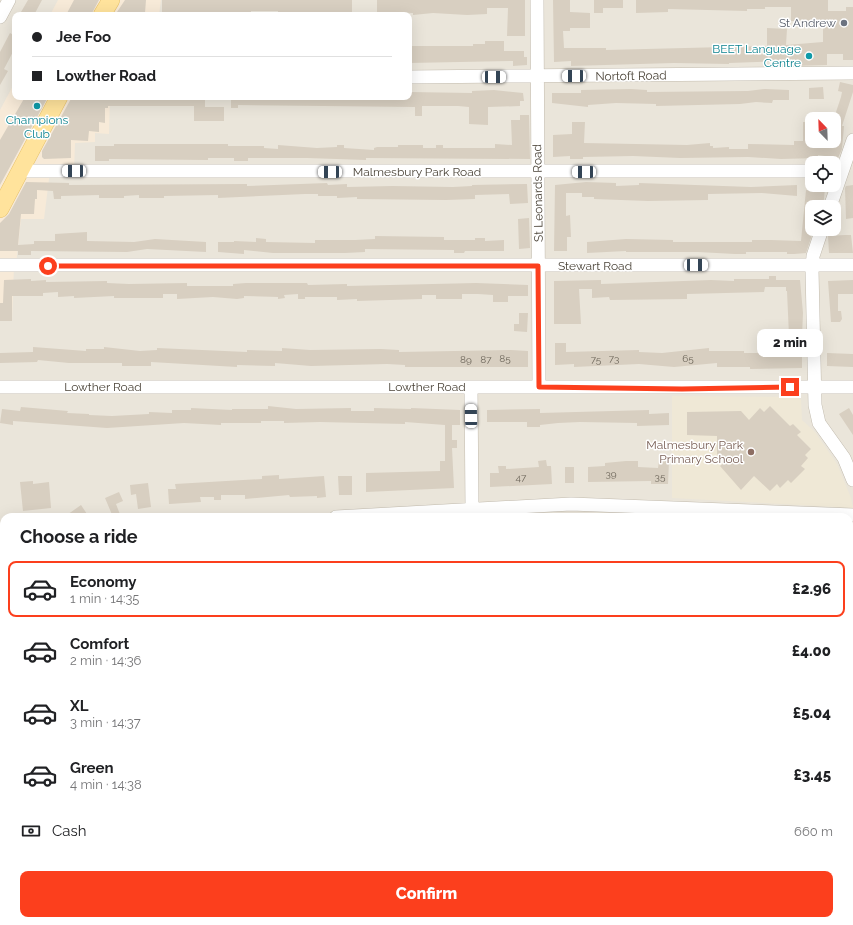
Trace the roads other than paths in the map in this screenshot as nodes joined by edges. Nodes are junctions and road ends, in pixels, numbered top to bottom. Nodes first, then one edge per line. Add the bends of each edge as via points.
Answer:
1 (9, 0) edge
2 (111, 0) edge
3 (537, 0) edge
4 (104, 12) edge
5 (0, 17) edge
6 (853, 73) edge
7 (412, 77) edge
8 (538, 77) junction
9 (57, 100) edge
10 (853, 140) edge
11 (21, 171) junction
12 (805, 171) edge
13 (843, 171) edge
14 (538, 172) junction
15 (833, 200) edge
16 (0, 209) edge
17 (820, 236) edge
18 (0, 265) edge
19 (812, 265) junction
20 (853, 265) edge
21 (538, 266) junction
22 (0, 387) edge
23 (470, 387) junction
24 (539, 387) junction
25 (815, 387) junction
26 (853, 388) edge
27 (853, 480) edge
28 (470, 513) edge
29 (802, 513) edge

1 - 5 street
2 - 4 main road
3 - 8 street, St Leonards Road
6 - 8 street, Nortoft Road
7 - 8 street, Nortoft Road
8 - 14 street, St Leonards Road
9 - 11 main road
10 - 13 street
11 - 14 street, Malmesbury Park Road
11 - 16 main road
12 - 14 street, Malmesbury Park Road
13 - 15 street
14 - 21 street, St Leonards Road
17 - 19 street
18 - 21 street, Stewart Road
19 - 20 street, Stewart Road
19 - 21 street, Stewart Road
19 - 25 street
21 - 24 street, St Leonards Road
22 - 23 street, Lowther Road
23 - 24 street, Lowther Road
23 - 28 street
24 - 25 street, Lowther Road
25 - 26 street, Lowther Road
25 - 27 street via 814,405 820,423 844,458
28 - 29 street via 571,504

